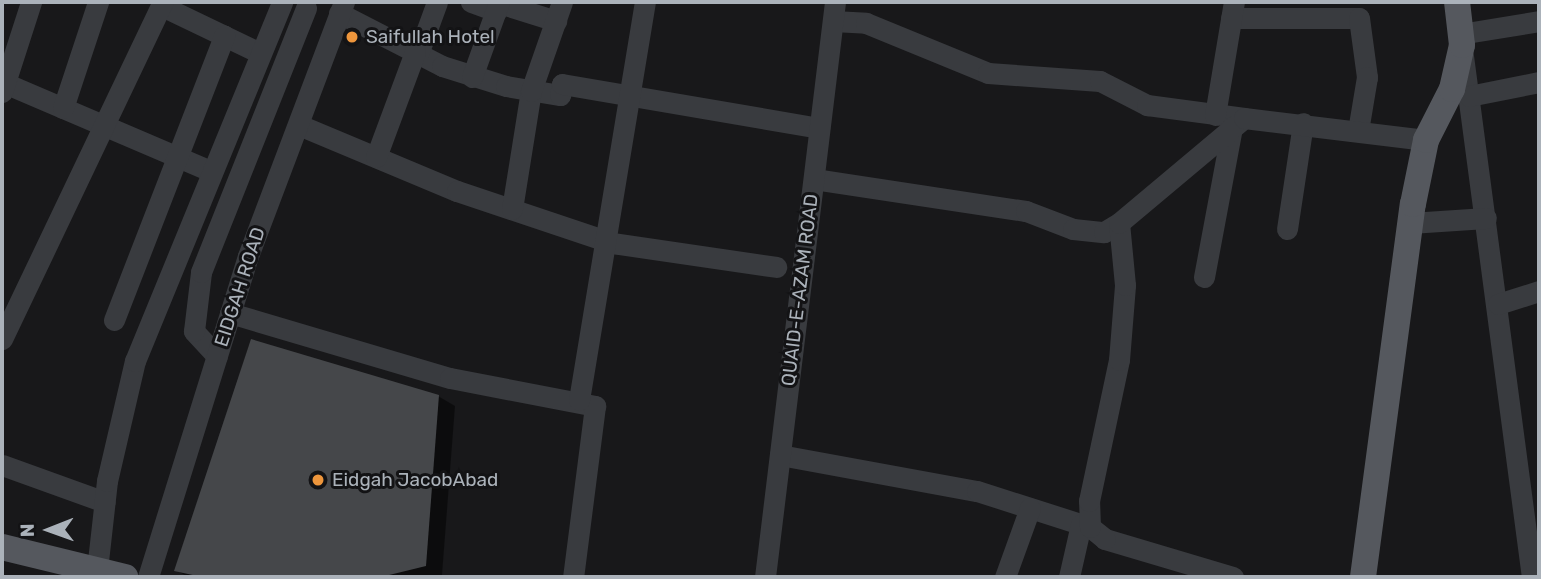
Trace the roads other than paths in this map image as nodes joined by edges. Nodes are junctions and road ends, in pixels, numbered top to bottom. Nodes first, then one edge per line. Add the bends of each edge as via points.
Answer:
1 (32, 2) edge
2 (98, 2) edge
3 (282, 2) edge
4 (437, 2) edge
5 (471, 2) edge
6 (645, 2) edge
7 (1457, 2) edge
8 (162, 4) edge
9 (299, 5) edge
10 (498, 5) edge
11 (1233, 10) edge
12 (559, 11) edge
13 (834, 11) edge
14 (339, 12) edge
15 (1539, 21) edge
16 (224, 36) junction
17 (1461, 39) junction
18 (260, 53) junction
19 (416, 53) junction
20 (472, 77) junction
21 (1539, 82) edge
22 (3, 86) edge
23 (531, 91) junction
24 (1469, 96) junction
25 (632, 97) junction
26 (63, 108) junction
27 (1230, 120) junction
28 (1303, 123) junction
29 (299, 125) junction
30 (104, 126) junction
31 (820, 128) junction
32 (1358, 131) junction
33 (1426, 140) junction
34 (177, 157) junction
35 (376, 157) junction
36 (211, 171) junction
37 (814, 179) junction
38 (512, 209) junction
39 (1486, 218) junction
40 (1118, 223) junction
41 (1410, 223) junction
42 (1287, 229) dead end
43 (606, 241) junction
44 (776, 267) dead end
45 (1205, 277) dead end
46 (1539, 291) edge
47 (1498, 304) junction
48 (230, 313) junction
49 (114, 320) dead end
50 (2, 339) edge
51 (217, 356) junction
52 (579, 400) junction
53 (780, 455) junction
54 (2, 464) edge
55 (105, 502) junction
56 (1030, 508) junction
57 (1086, 526) junction
58 (2, 547) edge
59 (97, 570) junction
60 (125, 577) edge
61 (148, 577) edge
62 (573, 577) edge
63 (765, 577) edge
64 (1005, 577) edge
65 (1069, 577) edge
66 (1233, 577) edge
67 (1363, 577) edge
68 (1532, 577) edge

1 - 22 street
2 - 26 street
3 - 18 street
4 - 19 street
5 - 10 street
6 - 25 street
7 - 17 main road
8 - 16 street
8 - 30 street
9 - 14 street
9 - 51 street via 201,272 194,331
10 - 12 street
10 - 20 street
11 - 27 street
11 - 32 street via 1359,18 1367,77
12 - 23 street
13 - 27 street via 988,73 1100,81 1147,106
13 - 31 street, QUAID-E-AZAM ROAD
14 - 19 street
14 - 29 street, EIDGAH ROAD
15 - 17 street
16 - 18 street
16 - 34 street
17 - 24 street
17 - 33 main road via 1452,89
18 - 36 street
19 - 20 street
19 - 35 street
20 - 23 street
21 - 24 street
22 - 26 street
23 - 25 street via 560,95 562,85
23 - 38 street
24 - 39 street
25 - 31 street
25 - 43 street
26 - 30 street
27 - 28 street
27 - 40 street
27 - 45 street
28 - 32 street
28 - 42 street
29 - 35 street
29 - 48 street, EIDGAH ROAD
30 - 34 street
30 - 50 street
31 - 37 street, QUAID-E-AZAM ROAD
32 - 33 street
33 - 41 main road
34 - 36 street
34 - 49 street
35 - 38 street
36 - 55 street via 135,361
37 - 40 street via 1026,211 1073,229 1104,232
37 - 53 street, QUAID-E-AZAM ROAD
38 - 43 street
39 - 41 street
39 - 47 street
40 - 57 street via 1125,285 1119,360
41 - 67 main road
43 - 44 street
43 - 52 street
46 - 47 street
47 - 68 street
48 - 51 street, EIDGAH ROAD
48 - 52 street via 450,378
51 - 61 street, EIDGAH ROAD via 179,459
52 - 62 street via 595,406
53 - 56 street via 977,491
53 - 63 street, QUAID-E-AZAM ROAD
54 - 55 street
55 - 59 street
56 - 57 street
56 - 64 street
57 - 65 street
57 - 66 street via 1105,539
58 - 59 main road
59 - 60 main road

